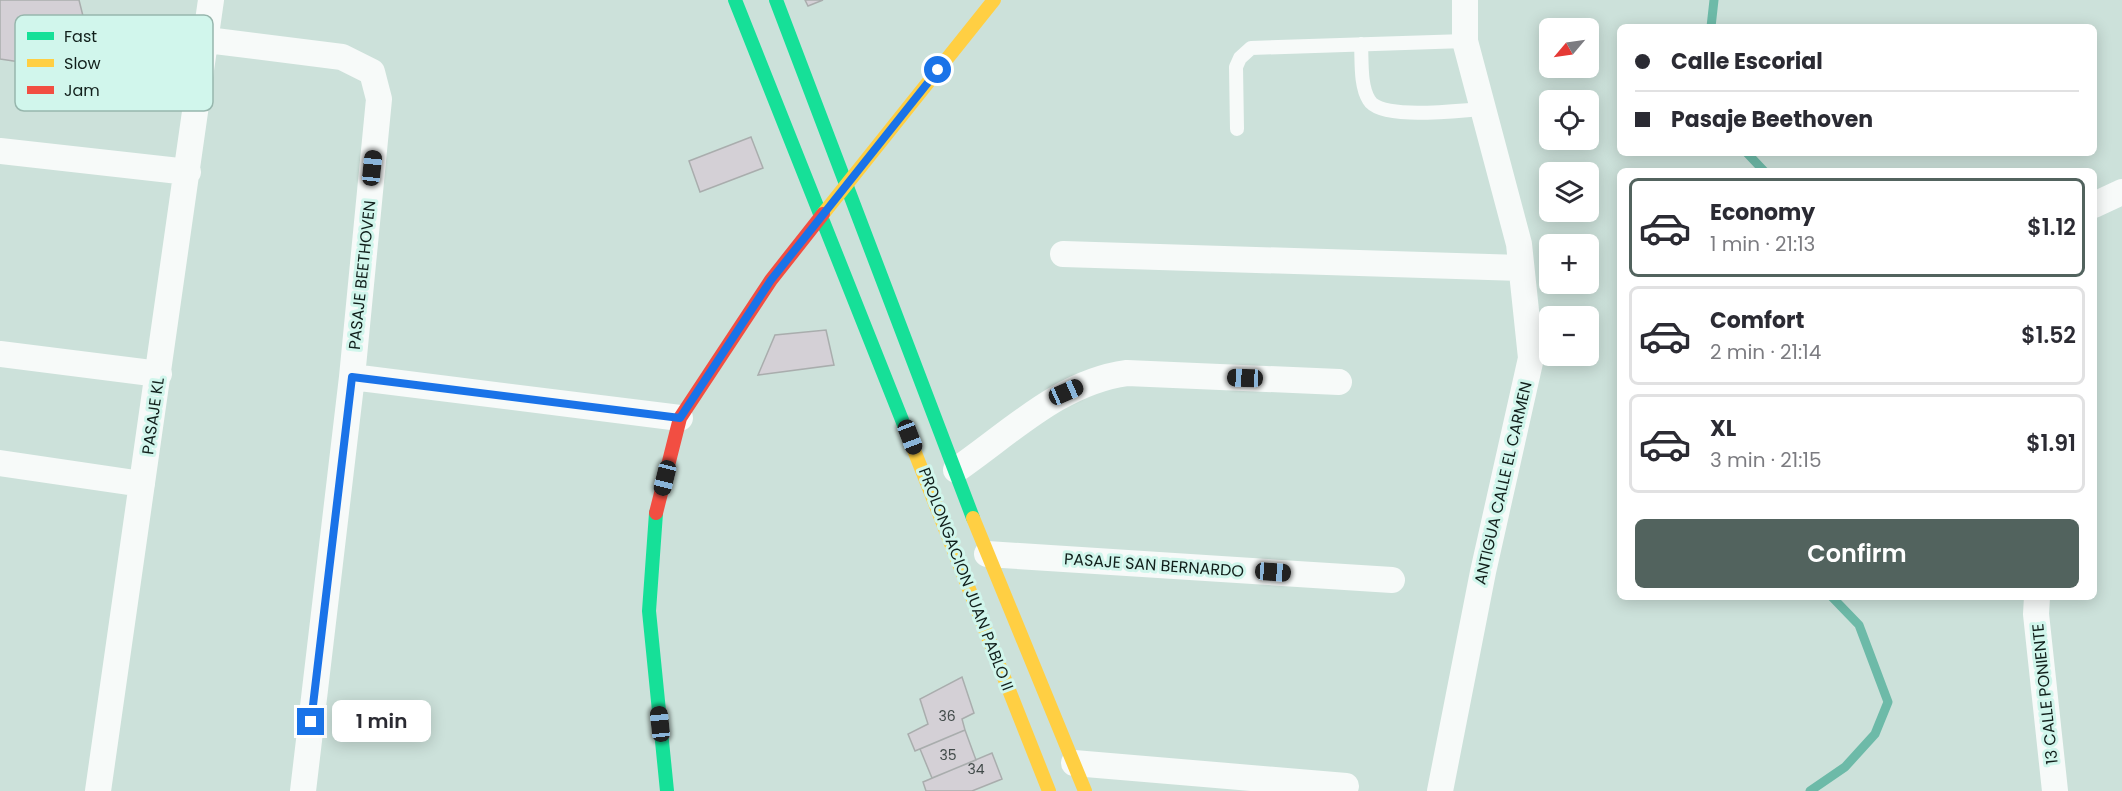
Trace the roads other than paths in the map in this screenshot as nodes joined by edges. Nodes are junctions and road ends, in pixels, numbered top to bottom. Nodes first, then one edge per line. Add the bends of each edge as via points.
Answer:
1 (212, 0) edge
2 (735, 0) edge
3 (776, 0) edge
4 (994, 0) edge
5 (1465, 0) edge
6 (210, 15) edge
7 (1465, 40) junction
8 (213, 41) edge
9 (1361, 44) junction
10 (1483, 109) junction
11 (197, 111) edge
12 (1237, 129) dead end
13 (0, 151) edge
14 (188, 172) junction
15 (846, 184) junction
16 (2122, 192) edge
17 (2097, 204) edge
18 (822, 214) junction
19 (1063, 254) dead end
20 (1521, 268) junction
21 (0, 354) edge
22 (159, 374) junction
23 (352, 377) junction
24 (1339, 381) dead end
25 (680, 418) junction
26 (0, 463) edge
27 (956, 470) junction
28 (142, 484) junction
29 (987, 554) junction
30 (1392, 580) dead end
31 (2037, 600) edge
32 (1074, 763) junction
33 (1346, 786) dead end
34 (98, 791) edge
35 (303, 791) edge
36 (667, 791) edge
37 (1049, 791) edge
38 (1085, 791) edge
39 (1440, 791) edge
40 (2055, 791) edge

1 - 6 street, PASAJE KL
2 - 18 main road, PROLONGACION JUAN PABLO II
3 - 15 main road, PROLONGACION JUAN PABLO II
4 - 15 main road
5 - 7 street, ANTIGUA CALLE EL CARMEN
7 - 9 lane
7 - 10 street, ANTIGUA CALLE EL CARMEN
8 - 23 street, PASAJE BEETHOVEN via 342,57 372,72 379,99
9 - 10 lane via 1368,100 1377,109
9 - 12 lane via 1251,48 1236,67
10 - 20 street, ANTIGUA CALLE EL CARMEN via 1519,244
11 - 14 street, PASAJE KL
13 - 14 street
14 - 22 street, PASAJE KL
15 - 18 main road
15 - 27 main road, PROLONGACION JUAN PABLO II
16 - 17 street
18 - 25 main road via 771,280
18 - 37 main road, PROLONGACION JUAN PABLO II
19 - 20 street
20 - 39 street, ANTIGUA CALLE EL CARMEN via 1531,358
21 - 22 street
22 - 28 street, PASAJE KL
23 - 25 street
23 - 35 street, PASAJE BEETHOVEN
24 - 27 street via 1112,375 1066,392
25 - 36 main road via 655,518 649,611
26 - 28 street
27 - 29 main road, PROLONGACION JUAN PABLO II
28 - 34 street, PASAJE KL
29 - 30 street, PASAJE SAN BERNARDO
29 - 32 main road, PROLONGACION JUAN PABLO II
31 - 40 street, 13 CALLE PONIENTE
32 - 33 street
32 - 38 main road, PROLONGACION JUAN PABLO II

